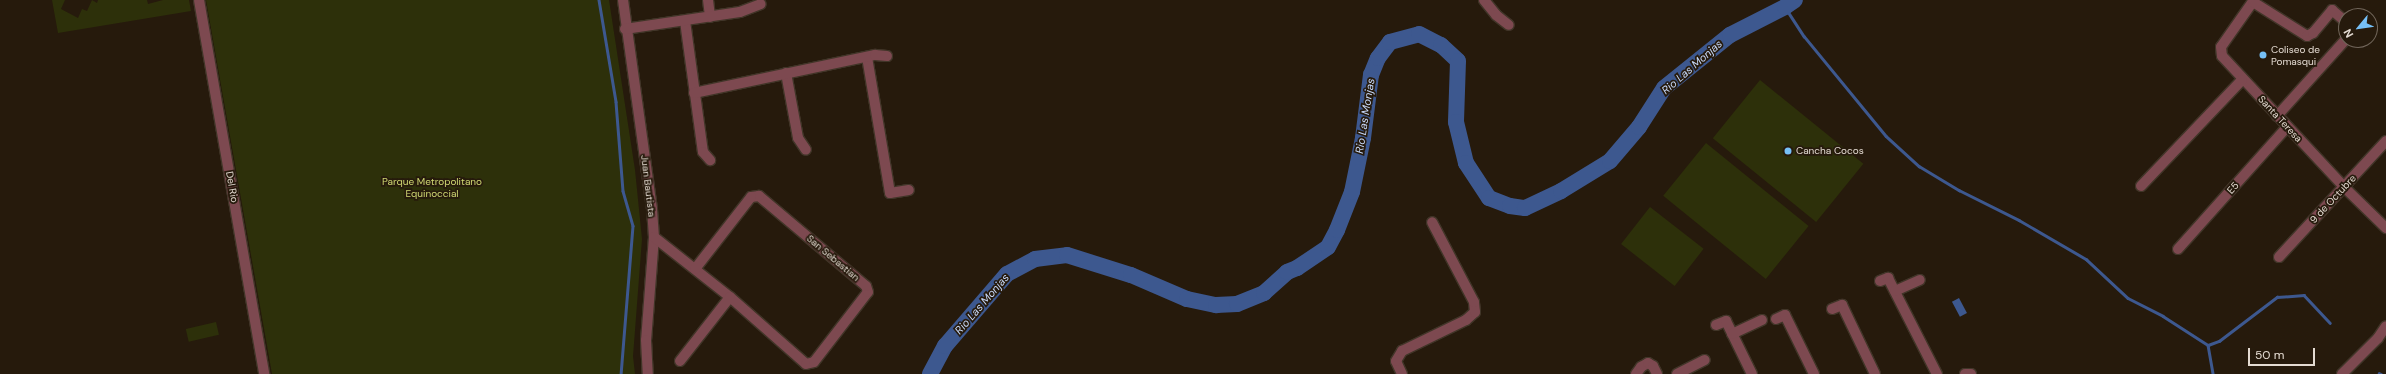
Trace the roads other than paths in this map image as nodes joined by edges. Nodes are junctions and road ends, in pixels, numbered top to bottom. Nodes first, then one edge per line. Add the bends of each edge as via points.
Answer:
1 (199, 0) edge
2 (623, 0) edge
3 (708, 0) edge
4 (1484, 0) edge
5 (2253, 1) edge
6 (761, 4) dead end
7 (2338, 15) edge
8 (710, 17) junction
9 (685, 22) junction
10 (1509, 25) dead end
11 (625, 29) junction
12 (2338, 48) edge
13 (886, 56) dead end
14 (867, 57) junction
15 (786, 73) junction
16 (2242, 80) junction
17 (694, 93) junction
18 (2277, 116) junction
19 (2287, 127) junction
20 (2386, 140) edge
21 (806, 150) dead end
22 (710, 160) dead end
23 (2142, 186) dead end
24 (2344, 187) junction
25 (909, 190) dead end
26 (1432, 222) dead end
27 (2386, 228) edge
28 (654, 238) junction
29 (2178, 249) dead end
30 (2279, 257) dead end
31 (695, 269) junction
32 (1920, 280) dead end
33 (1880, 281) dead end
34 (1895, 291) junction
35 (730, 297) junction
36 (1832, 309) dead end
37 (1776, 319) dead end
38 (1762, 320) dead end
39 (1716, 325) dead end
40 (2386, 326) edge
41 (1732, 334) junction
42 (1705, 360) dead end
43 (680, 361) dead end
44 (1638, 373) edge
45 (264, 374) edge
46 (648, 374) edge
47 (1402, 374) edge
48 (1657, 374) edge
49 (1677, 374) edge
50 (1752, 374) edge
51 (1814, 374) edge
52 (1875, 374) edge
53 (1937, 374) edge
54 (1965, 374) edge
55 (1971, 374) edge
56 (2342, 374) edge

1 - 45 street, Del Rio
2 - 11 street, Juan Bautista
3 - 8 street
4 - 10 street via 1496,15
5 - 7 street via 2306,36 2313,33 2332,10
5 - 16 street, Santa Teresa via 2220,50
6 - 8 street via 740,12
8 - 9 street
9 - 11 street
9 - 17 street
11 - 28 street, Juan Bautista
12 - 18 street
13 - 14 street via 875,54
14 - 15 street
14 - 25 street via 890,193
15 - 17 street
15 - 21 street via 798,138
16 - 18 street, Santa Teresa
16 - 23 street
17 - 22 street via 703,152
18 - 19 street, Santa Teresa
19 - 24 street, Santa Teresa
19 - 29 street, E5
20 - 24 street, 9 de Octubre
24 - 27 street, Santa Teresa
24 - 30 street, 9 de Octubre
26 - 47 street via 1474,302 1475,312 1466,320 1402,351 1396,361
28 - 31 street, San Sebastian
28 - 46 street, Juan Bautista via 646,340
31 - 35 street, San Sebastian
31 - 35 street, San Sebastian via 751,197 759,196 866,286 868,292 814,362 806,364
32 - 34 street
33 - 34 street via 1888,278
34 - 53 street
35 - 43 street
36 - 52 street via 1842,305
37 - 51 street via 1785,315
38 - 41 street
39 - 41 street via 1726,321
40 - 56 street
41 - 50 street
42 - 49 street
44 - 48 street via 1641,367 1648,363
54 - 55 street

